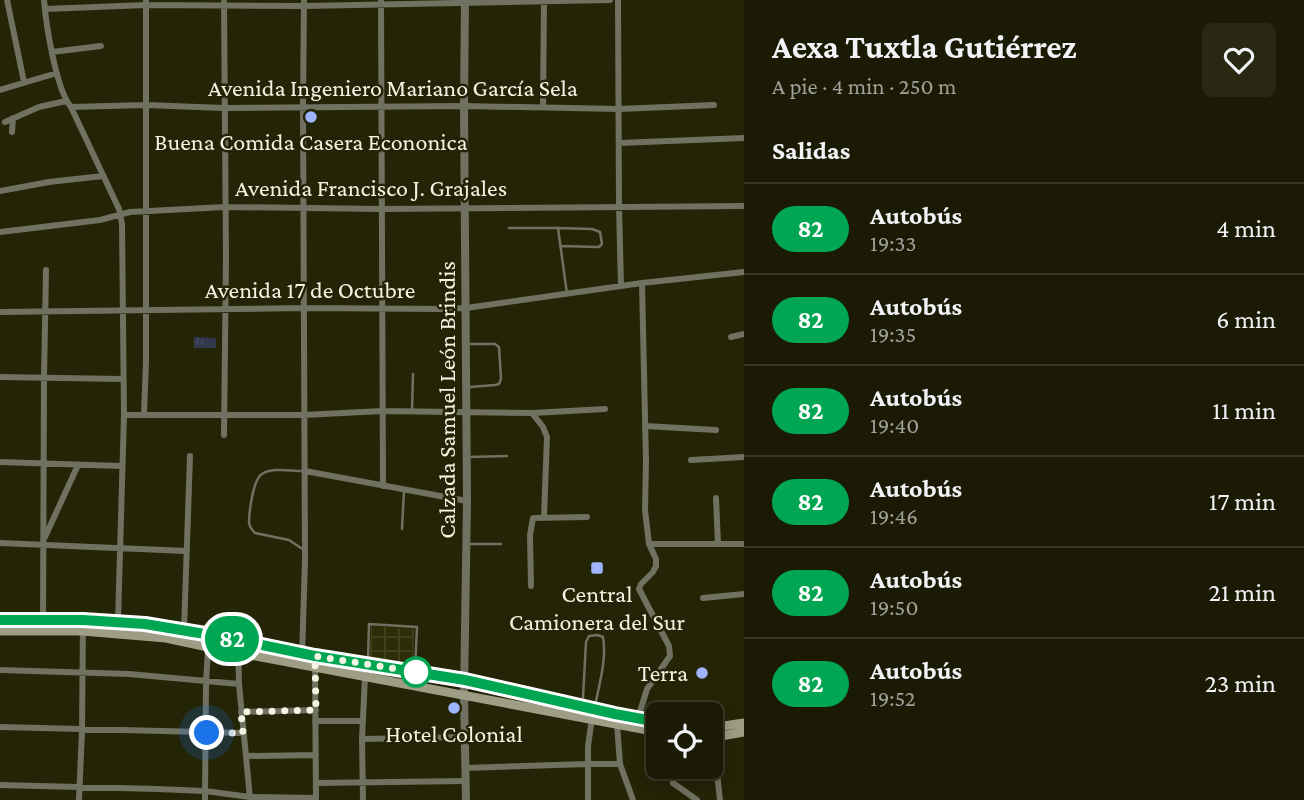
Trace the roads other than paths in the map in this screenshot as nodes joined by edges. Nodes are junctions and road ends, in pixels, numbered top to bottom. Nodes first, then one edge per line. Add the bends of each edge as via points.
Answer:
1 (7, 0) edge
2 (44, 0) edge
3 (610, 0) edge
4 (618, 0) edge
5 (563, 1) edge
6 (146, 2) edge
7 (224, 2) edge
8 (465, 2) edge
9 (544, 2) junction
10 (304, 3) edge
11 (381, 3) edge
12 (45, 9) junction
13 (0, 14) edge
14 (9, 14) junction
15 (101, 46) dead end
16 (52, 52) junction
17 (57, 73) junction
18 (24, 82) junction
19 (0, 90) edge
20 (66, 101) junction
21 (146, 105) junction
22 (714, 105) dead end
23 (464, 106) junction
24 (543, 106) junction
25 (71, 107) junction
26 (303, 107) junction
27 (381, 107) junction
28 (224, 108) junction
29 (619, 109) junction
30 (13, 118) junction
31 (5, 122) dead end
32 (12, 132) dead end
33 (744, 138) edge
34 (619, 143) junction
35 (103, 176) junction
36 (0, 191) edge
37 (619, 206) junction
38 (744, 206) edge
39 (225, 207) junction
40 (466, 207) junction
41 (304, 208) junction
42 (381, 209) junction
43 (147, 211) junction
44 (121, 214) junction
45 (509, 228) dead end
46 (558, 228) junction
47 (0, 232) edge
48 (560, 246) junction
49 (46, 270) dead end
50 (744, 272) edge
51 (642, 283) junction
52 (621, 286) junction
53 (567, 293) junction
54 (305, 308) junction
55 (466, 308) junction
56 (383, 309) junction
57 (123, 310) junction
58 (146, 310) junction
59 (224, 310) junction
60 (0, 312) edge
61 (46, 312) junction
62 (744, 334) edge
63 (731, 337) dead end
64 (466, 344) junction
65 (413, 374) dead end
66 (0, 377) edge
67 (44, 378) junction
68 (122, 379) junction
69 (467, 387) junction
70 (605, 409) dead end
71 (382, 411) junction
72 (412, 411) junction
73 (467, 412) junction
74 (532, 413) junction
75 (223, 414) junction
76 (124, 415) junction
77 (144, 415) junction
78 (304, 415) junction
79 (645, 426) junction
80 (716, 430) dead end
81 (223, 435) dead end
82 (190, 456) dead end
83 (508, 456) dead end
84 (467, 457) junction
85 (744, 457) edge
86 (691, 460) dead end
87 (0, 462) edge
88 (44, 462) junction
89 (78, 465) junction
90 (121, 466) junction
91 (305, 471) junction
92 (383, 486) junction
93 (404, 489) junction
94 (716, 498) dead end
95 (467, 501) junction
96 (544, 517) junction
97 (587, 517) dead end
98 (402, 529) dead end
99 (0, 543) edge
100 (43, 544) junction
101 (466, 544) junction
102 (501, 544) dead end
103 (649, 544) junction
104 (719, 544) junction
105 (744, 544) edge
106 (120, 548) junction
107 (186, 551) junction
108 (305, 551) junction
109 (531, 586) dead end
110 (744, 594) edge
111 (703, 598) dead end
112 (0, 620) edge
113 (43, 620) junction
114 (83, 620) junction
115 (118, 621) junction
116 (184, 630) junction
117 (0, 631) edge
118 (82, 631) junction
119 (209, 634) junction
120 (238, 640) junction
121 (208, 647) junction
122 (238, 652) junction
123 (303, 654) junction
124 (315, 656) junction
125 (301, 664) junction
126 (368, 664) junction
127 (315, 667) junction
128 (0, 670) edge
129 (81, 671) junction
130 (415, 672) junction
131 (365, 677) junction
132 (465, 680) junction
133 (206, 682) junction
134 (239, 684) junction
135 (464, 695) junction
136 (583, 707) junction
137 (594, 709) junction
138 (316, 710) junction
139 (241, 712) junction
140 (587, 718) junction
141 (638, 718) junction
142 (646, 720) edge
143 (315, 721) junction
144 (363, 721) junction
145 (744, 723) edge
146 (617, 724) junction
147 (0, 727) edge
148 (82, 730) junction
149 (646, 730) edge
150 (723, 730) edge
151 (744, 732) edge
152 (207, 733) junction
153 (243, 733) junction
154 (723, 733) edge
155 (466, 737) junction
156 (362, 739) junction
157 (246, 755) junction
158 (316, 755) junction
159 (588, 764) junction
160 (620, 764) junction
161 (466, 768) junction
162 (717, 779) edge
163 (466, 781) junction
164 (316, 783) junction
165 (362, 783) junction
166 (673, 783) dead end
167 (0, 785) edge
168 (79, 787) junction
169 (205, 792) junction
170 (250, 799) edge
171 (316, 799) edge
172 (79, 800) edge
173 (205, 800) edge
174 (363, 800) edge
175 (466, 800) edge
176 (588, 800) edge
177 (632, 800) edge
178 (697, 800) edge
179 (720, 800) edge

1 - 14 street
2 - 12 street
3 - 5 street
4 - 29 street
5 - 9 street
6 - 7 street
6 - 12 street
6 - 21 street
7 - 10 street
7 - 28 street
8 - 9 street
8 - 11 street
8 - 23 street, Calzada Samuel León Brindis
9 - 24 street
10 - 11 street
10 - 26 street
11 - 27 street
12 - 16 street
13 - 14 street
14 - 18 street
15 - 16 street
16 - 17 street
17 - 18 street
17 - 20 street
18 - 19 street
20 - 25 street
20 - 30 street
21 - 25 street, Avenida Ingeniero Mariano García Sela
21 - 28 street, Avenida Ingeniero Mariano García Sela
21 - 43 street
22 - 29 street, Avenida Ingeniero Mariano García Sela
23 - 24 street, Avenida Ingeniero Mariano García Sela
23 - 27 street, Avenida Ingeniero Mariano García Sela
23 - 40 street, Calzada Samuel León Brindis
24 - 29 street, Avenida Ingeniero Mariano García Sela
25 - 35 street
26 - 27 street, Avenida Ingeniero Mariano García Sela
26 - 28 street, Avenida Ingeniero Mariano García Sela
26 - 41 street
27 - 42 street
28 - 39 street
29 - 34 street
30 - 31 street
30 - 32 street
33 - 34 street
34 - 37 street
35 - 36 street
35 - 44 street
37 - 38 street, Avenida Francisco J. Grajales
37 - 40 street, Avenida Francisco J. Grajales
37 - 52 street
39 - 41 street, Avenida Francisco J. Grajales
39 - 43 street, Avenida Francisco J. Grajales
39 - 59 street
40 - 42 street, Avenida Francisco J. Grajales
40 - 55 street, Calzada Samuel León Brindis
41 - 42 street, Avenida Francisco J. Grajales
41 - 54 street
42 - 56 street
43 - 44 street, Avenida Francisco J. Grajales
43 - 58 street
44 - 47 street, Avenida Francisco J. Grajales
44 - 57 street
45 - 46 lane
46 - 48 lane
46 - 48 lane via 592,229 602,238 599,247
48 - 53 lane
49 - 61 street
50 - 51 street, Avenida 17 de Octubre
51 - 52 street, Avenida 17 de Octubre
51 - 79 street
52 - 53 street, Avenida 17 de Octubre
53 - 55 street, Avenida 17 de Octubre
54 - 56 street, Avenida 17 de Octubre
54 - 59 street, Avenida 17 de Octubre
54 - 78 street
55 - 56 street, Avenida 17 de Octubre
55 - 64 street, Calzada Samuel León Brindis
56 - 71 street
57 - 58 street, Avenida 17 de Octubre
57 - 61 street, Avenida 17 de Octubre
57 - 68 street
58 - 59 street, Avenida 17 de Octubre
58 - 77 street
59 - 75 street
60 - 61 street, Avenida 17 de Octubre
61 - 67 street
62 - 63 street
64 - 69 street, Calzada Samuel León Brindis
64 - 69 lane via 499,347 502,379 495,385
65 - 72 lane
66 - 67 street
67 - 68 street
67 - 88 street
68 - 76 street
69 - 73 street, Calzada Samuel León Brindis
70 - 74 street
71 - 72 street
71 - 78 street
71 - 92 street
72 - 73 street
73 - 74 street
73 - 84 street, Calzada Samuel León Brindis
74 - 96 street via 547,437
75 - 77 street
75 - 78 street
75 - 81 street
76 - 77 street
76 - 90 street
78 - 91 street
79 - 80 street
79 - 103 street
82 - 107 street
83 - 84 lane
84 - 95 street, Calzada Samuel León Brindis
85 - 86 street
87 - 88 street
88 - 89 street
88 - 100 street
89 - 90 street
89 - 100 street
90 - 106 street
91 - 92 street
91 - 108 street
91 - 108 lane via 262,473 253,490 249,523 255,533 289,540
92 - 93 street
93 - 95 street
93 - 98 lane
94 - 104 street
95 - 101 street, Calzada Samuel León Brindis
96 - 97 street
96 - 109 street via 533,518 531,524
99 - 100 street
100 - 106 street
100 - 113 street
101 - 102 lane
101 - 132 street, Calzada Samuel León Brindis
103 - 104 street
103 - 141 street via 656,566 639,589 670,656 647,689
104 - 105 street
106 - 107 street
106 - 115 street
107 - 116 street
108 - 123 street
110 - 111 street
112 - 113 main road
113 - 114 main road
114 - 115 main road
114 - 118 street
115 - 116 main road
116 - 119 main road
117 - 118 main road
118 - 121 main road via 166,638
118 - 129 street
119 - 120 main road
119 - 121 street
120 - 122 street
120 - 123 main road
121 - 122 main road
121 - 133 street
122 - 125 main road
122 - 134 street
123 - 124 main road
123 - 125 street
124 - 126 main road
124 - 127 street
125 - 127 main road
126 - 130 main road
126 - 130 lane via 369,624 417,627
127 - 131 main road
127 - 138 street
128 - 129 street
129 - 133 street
129 - 148 street
130 - 132 main road
131 - 135 main road
131 - 144 street
132 - 135 street, Calzada Samuel León Brindis
132 - 136 main road
133 - 134 street
133 - 152 street
134 - 139 street
135 - 140 main road
135 - 155 street, Calzada Samuel León Brindis
136 - 137 main road
136 - 137 lane via 586,642 597,635 604,644
136 - 140 lane
137 - 140 street
137 - 141 main road
138 - 139 street
138 - 143 street
139 - 153 street
140 - 146 main road
140 - 159 street
141 - 142 main road
143 - 144 street
143 - 158 street
144 - 156 street
145 - 150 main road
146 - 149 main road
146 - 160 street
147 - 148 street
148 - 152 street
148 - 168 street
151 - 154 main road
152 - 153 street
152 - 169 street
153 - 157 street
155 - 156 street
155 - 161 street, Calzada Samuel León Brindis
156 - 165 street
157 - 158 street
157 - 170 street
158 - 164 street
159 - 160 street
159 - 161 street
159 - 176 street
160 - 177 street
161 - 163 street, Calzada Samuel León Brindis
162 - 179 street
163 - 165 street
163 - 175 street, Calzada Samuel León Brindis
164 - 165 street
164 - 171 street
165 - 174 street
166 - 178 street
167 - 168 street
168 - 169 street
168 - 172 street
169 - 170 street
169 - 173 street
170 - 171 street

